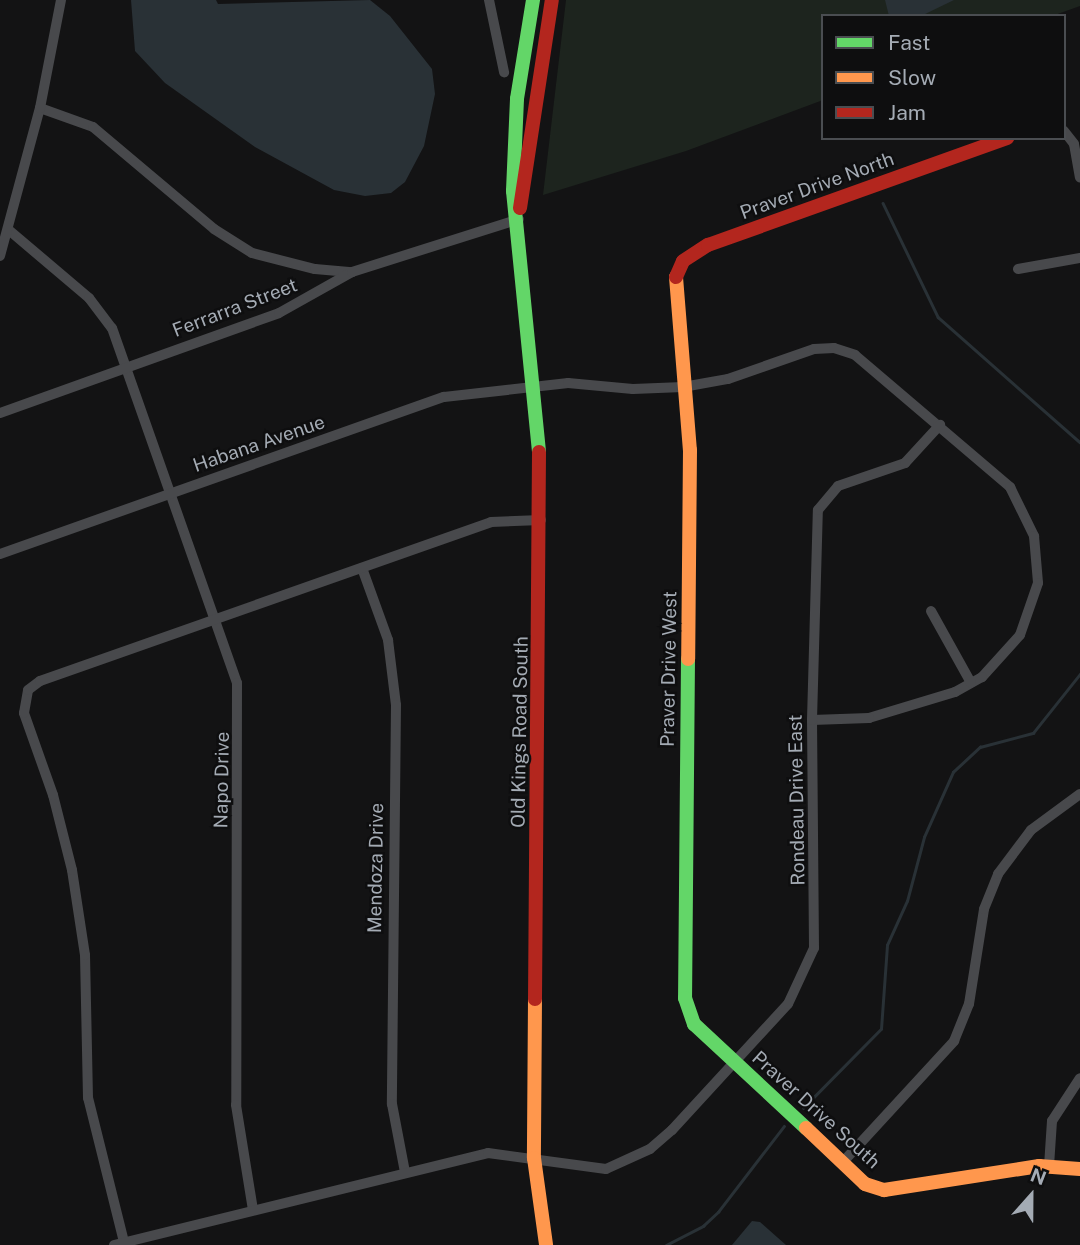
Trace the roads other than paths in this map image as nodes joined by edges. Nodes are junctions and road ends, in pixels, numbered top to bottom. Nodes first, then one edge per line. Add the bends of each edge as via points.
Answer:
1 (61, 0) edge
2 (489, 0) edge
3 (533, 0) edge
4 (552, 0) edge
5 (504, 72) dead end
6 (40, 108) junction
7 (1066, 134) edge
8 (1001, 140) edge
9 (1080, 177) edge
10 (519, 219) junction
11 (10, 231) junction
12 (0, 256) edge
13 (1080, 258) edge
14 (683, 261) joint
15 (1018, 269) dead end
16 (352, 272) junction
17 (127, 368) junction
18 (534, 385) junction
19 (683, 387) junction
20 (0, 413) edge
21 (940, 425) junction
22 (171, 494) junction
23 (541, 520) junction
24 (0, 554) edge
25 (362, 568) junction
26 (931, 611) dead end
27 (215, 620) junction
28 (971, 683) junction
29 (812, 720) junction
30 (1080, 794) edge
31 (734, 1062) junction
32 (1080, 1078) edge
33 (534, 1158) junction
34 (842, 1163) junction
35 (1049, 1166) junction
36 (1080, 1169) edge
37 (405, 1172) junction
38 (253, 1210) junction
39 (119, 1244) edge
40 (545, 1245) edge

1 - 6 street
2 - 5 street
3 - 10 street, Old Kings Road South via 513,146 513,191
4 - 10 street, Old Kings Road South
6 - 11 street
6 - 16 street via 93,127 214,229 252,253 314,270
7 - 9 street via 1074,144
8 - 14 street, Praver Drive North via 708,245
10 - 16 street, Ferrarra Street
10 - 18 street, Old Kings Road South
11 - 12 street
11 - 17 street, Napo Drive via 102,313
13 - 15 street
14 - 19 street, Praver Drive West via 674,285
16 - 17 street, Ferrarra Street via 279,313
17 - 20 street, Ferrarra Street
17 - 22 street, Napo Drive
18 - 19 street, Habana Avenue
18 - 22 street, Habana Avenue via 444,397
18 - 23 street, Old Kings Road South
19 - 21 street, Habana Avenue via 728,379 814,349 834,348 855,355
19 - 31 street, Praver Drive West via 690,450 685,998 694,1024
21 - 28 street, Habana Avenue via 1010,487 1028,519 1036,547 1038,583 1027,623 1004,657
21 - 29 street, Rondeau Drive East via 905,463 838,486 818,510
22 - 24 street, Habana Avenue
22 - 27 street, Napo Drive
23 - 25 street via 491,522
23 - 33 street, Old Kings Road South
25 - 27 street
25 - 37 street, Mendoza Drive via 388,640 396,705 391,1104
26 - 28 street
27 - 38 street, Napo Drive via 240,700 236,1105
27 - 39 street via 40,681 25,696 24,713 53,794 72,870 85,955 88,1098
28 - 29 street, Habana Avenue via 869,718
29 - 31 street, Rondeau Drive East via 814,948 788,1004
30 - 34 street via 1031,830 998,874 984,909 969,1004 954,1041
31 - 33 street, Rondeau Drive East via 672,1129 633,1158 606,1169
31 - 34 street, Praver Drive South
32 - 35 street via 1052,1121
33 - 37 street, Rondeau Drive East via 488,1153
33 - 40 street, Old Kings Road South
34 - 35 street, Praver Drive South via 865,1184 884,1190
35 - 36 street, Praver Drive South
37 - 38 street, Rondeau Drive East
38 - 39 street, Rondeau Drive East

